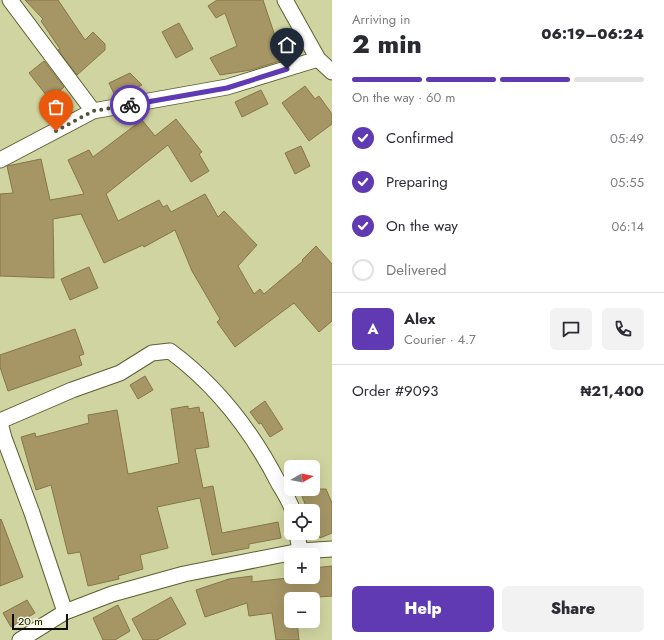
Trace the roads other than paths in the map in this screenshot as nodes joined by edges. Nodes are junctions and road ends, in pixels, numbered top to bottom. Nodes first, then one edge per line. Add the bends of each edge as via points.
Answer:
1 (10, 0) edge
2 (285, 0) edge
3 (318, 59) junction
4 (332, 72) edge
5 (93, 111) junction
6 (0, 160) edge
7 (0, 422) edge
8 (289, 504) edge
9 (332, 549) edge
10 (320, 550) edge
11 (284, 554) edge
12 (65, 612) junction
13 (20, 640) edge

1 - 5 street
2 - 3 street
3 - 4 street
3 - 5 street via 227,88
5 - 6 street
7 - 8 street via 72,390 120,373 152,353 170,351 186,363 228,407 265,457
7 - 12 street
9 - 10 street
11 - 12 street via 184,574 112,594
12 - 13 street

